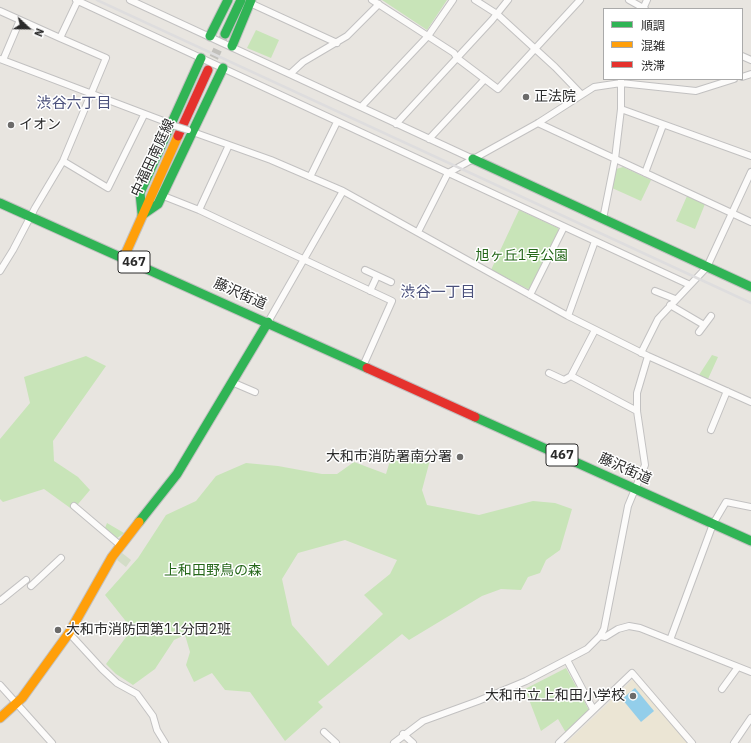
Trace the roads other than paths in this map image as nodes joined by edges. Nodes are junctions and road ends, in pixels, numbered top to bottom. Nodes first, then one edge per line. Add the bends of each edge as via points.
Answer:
1 (77, 0) edge
2 (130, 0) edge
3 (228, 0) edge
4 (241, 0) edge
5 (372, 0) edge
6 (453, 0) edge
7 (475, 0) edge
8 (508, 0) edge
9 (580, 0) edge
10 (629, 0) edge
11 (251, 1) edge
12 (379, 4) junction
13 (641, 8) edge
14 (0, 11) edge
15 (497, 14) junction
16 (20, 20) junction
17 (225, 34) tunnel mouth
18 (210, 36) junction
19 (428, 36) junction
20 (60, 38) junction
21 (337, 43) junction
22 (232, 46) junction
23 (535, 48) junction
24 (201, 58) junction
25 (457, 58) junction
26 (1, 60) edge
27 (224, 68) junction
28 (208, 70) tunnel mouth
29 (290, 74) junction
30 (485, 79) junction
31 (731, 80) edge
32 (621, 81) edge
33 (92, 93) junction
34 (581, 94) junction
35 (361, 107) junction
36 (620, 109) junction
37 (144, 115) junction
38 (337, 122) junction
39 (538, 123) junction
40 (396, 124) junction
41 (174, 125) junction
42 (662, 125) junction
43 (190, 131) junction
44 (429, 139) junction
45 (229, 145) junction
46 (751, 156) edge
47 (473, 159) junction
48 (615, 159) junction
49 (63, 161) junction
50 (751, 172) edge
51 (448, 173) junction
52 (645, 173) junction
53 (310, 177) junction
54 (343, 191) junction
55 (166, 196) dead end
56 (0, 203) edge
57 (199, 210) junction
58 (732, 213) junction
59 (142, 215) junction
60 (31, 216) junction
61 (603, 219) junction
62 (751, 222) edge
63 (564, 227) junction
64 (418, 232) junction
65 (595, 241) junction
66 (124, 257) junction
67 (304, 260) junction
68 (707, 267) junction
69 (365, 270) dead end
70 (0, 271) edge
71 (377, 276) junction
72 (391, 282) dead end
73 (690, 285) junction
74 (751, 287) edge
75 (370, 291) junction
76 (655, 291) dead end
77 (530, 295) junction
78 (675, 299) junction
79 (670, 305) junction
80 (568, 316) junction
81 (712, 316) dead end
82 (268, 322) junction
83 (704, 325) junction
84 (595, 330) junction
85 (699, 332) dead end
86 (641, 352) junction
87 (648, 356) junction
88 (363, 366) junction
89 (550, 373) dead end
90 (571, 376) junction
91 (234, 382) junction
92 (727, 391) junction
93 (255, 392) dead end
94 (751, 402) edge
95 (637, 411) junction
96 (711, 430) dead end
97 (635, 489) junction
98 (74, 506) dead end
99 (751, 507) edge
100 (713, 524) junction
101 (751, 541) edge
102 (120, 545) junction
103 (61, 558) dead end
104 (26, 580) dead end
105 (31, 586) dead end
106 (0, 601) edge
107 (69, 633) junction
108 (600, 636) junction
109 (670, 640) junction
110 (567, 660) junction
111 (738, 666) junction
112 (751, 672) edge
113 (0, 685) edge
114 (722, 689) dead end
115 (17, 704) junction
116 (593, 710) junction
117 (0, 718) edge
118 (751, 718) edge
119 (324, 732) dead end
120 (403, 734) junction
121 (48, 742) edge
122 (165, 743) edge
123 (336, 743) edge
124 (394, 743) edge
125 (413, 743) edge
126 (559, 743) edge
127 (692, 743) edge
128 (734, 743) edge

1 - 20 street
1 - 24 street
2 - 18 street
3 - 18 main road
4 - 17 main road
5 - 12 street
6 - 19 street
7 - 15 street
8 - 15 street
9 - 23 street
10 - 13 street
11 - 21 street
11 - 22 main road
12 - 19 street
12 - 21 street
14 - 16 street
15 - 23 street
15 - 25 street
16 - 20 street
16 - 26 street
18 - 22 street
19 - 25 street via 454,53
19 - 35 street
20 - 33 street via 106,58
21 - 29 street via 303,62
22 - 29 street
23 - 30 street via 498,89
23 - 34 street
24 - 27 street
24 - 41 main road
25 - 30 street
25 - 40 street
26 - 33 street
27 - 38 street
27 - 43 main road
28 - 59 main road, 中福田南庭線
29 - 35 street
30 - 44 street
31 - 32 street via 696,91
32 - 34 street via 594,87
32 - 36 street
33 - 37 street
33 - 49 street
34 - 39 street
35 - 40 street
36 - 42 street
36 - 48 street
37 - 41 street
37 - 49 street via 108,188
38 - 51 street
38 - 53 street
39 - 47 street
39 - 48 street
40 - 44 street
41 - 43 street, bridge
41 - 59 main road via 140,193
42 - 46 street
42 - 52 street
43 - 45 street
43 - 59 main road via 158,204
44 - 47 street
45 - 53 street
45 - 57 street
47 - 51 street
47 - 61 main road
48 - 52 street
48 - 61 street
49 - 60 street
50 - 58 street
51 - 63 street
51 - 64 street
52 - 58 street
53 - 54 street
54 - 64 street
54 - 67 street
55 - 57 street
56 - 60 main road, 藤沢街道 / 467
57 - 67 street
58 - 62 street
58 - 68 street
59 - 66 main road, 中福田南庭線
60 - 66 main road, 藤沢街道 / 467
60 - 70 street
61 - 68 main road
63 - 65 street
63 - 77 street
64 - 77 street
65 - 73 street
65 - 80 street
66 - 82 main road, 藤沢街道 / 467
67 - 75 street
67 - 82 street
68 - 73 street
68 - 74 main road
69 - 71 street
71 - 72 street
71 - 75 street
73 - 78 street
75 - 88 street via 392,302
76 - 78 street
77 - 80 street
78 - 79 street
79 - 83 street
79 - 86 street via 658,319
80 - 84 street
81 - 83 street
82 - 88 main road, 藤沢街道 / 467
82 - 91 main road
83 - 85 street
84 - 86 street
84 - 90 street
86 - 87 street
87 - 92 street
87 - 95 street via 637,393
88 - 97 main road, 藤沢街道 / 467
89 - 90 street via 564,380
90 - 95 street
91 - 93 street
91 - 102 main road via 177,474
92 - 94 street
92 - 96 street
95 - 97 street via 646,465
97 - 100 main road, 藤沢街道 / 467
97 - 108 street via 628,506 604,629
98 - 102 street
99 - 100 street via 726,502
100 - 101 main road, 藤沢街道 / 467
100 - 109 street
102 - 107 main road
103 - 105 street
104 - 106 street
107 - 115 main road
107 - 122 street via 102,670 117,683 137,694 153,716 157,730
108 - 109 street via 605,637 629,626
108 - 110 street via 587,649
109 - 111 street
110 - 116 street
110 - 120 street via 526,682 423,720
111 - 112 street
111 - 114 street
113 - 115 street
115 - 117 main road
115 - 121 street
116 - 126 street
116 - 127 street via 632,673
118 - 128 street
119 - 123 street
120 - 124 street
120 - 125 street

